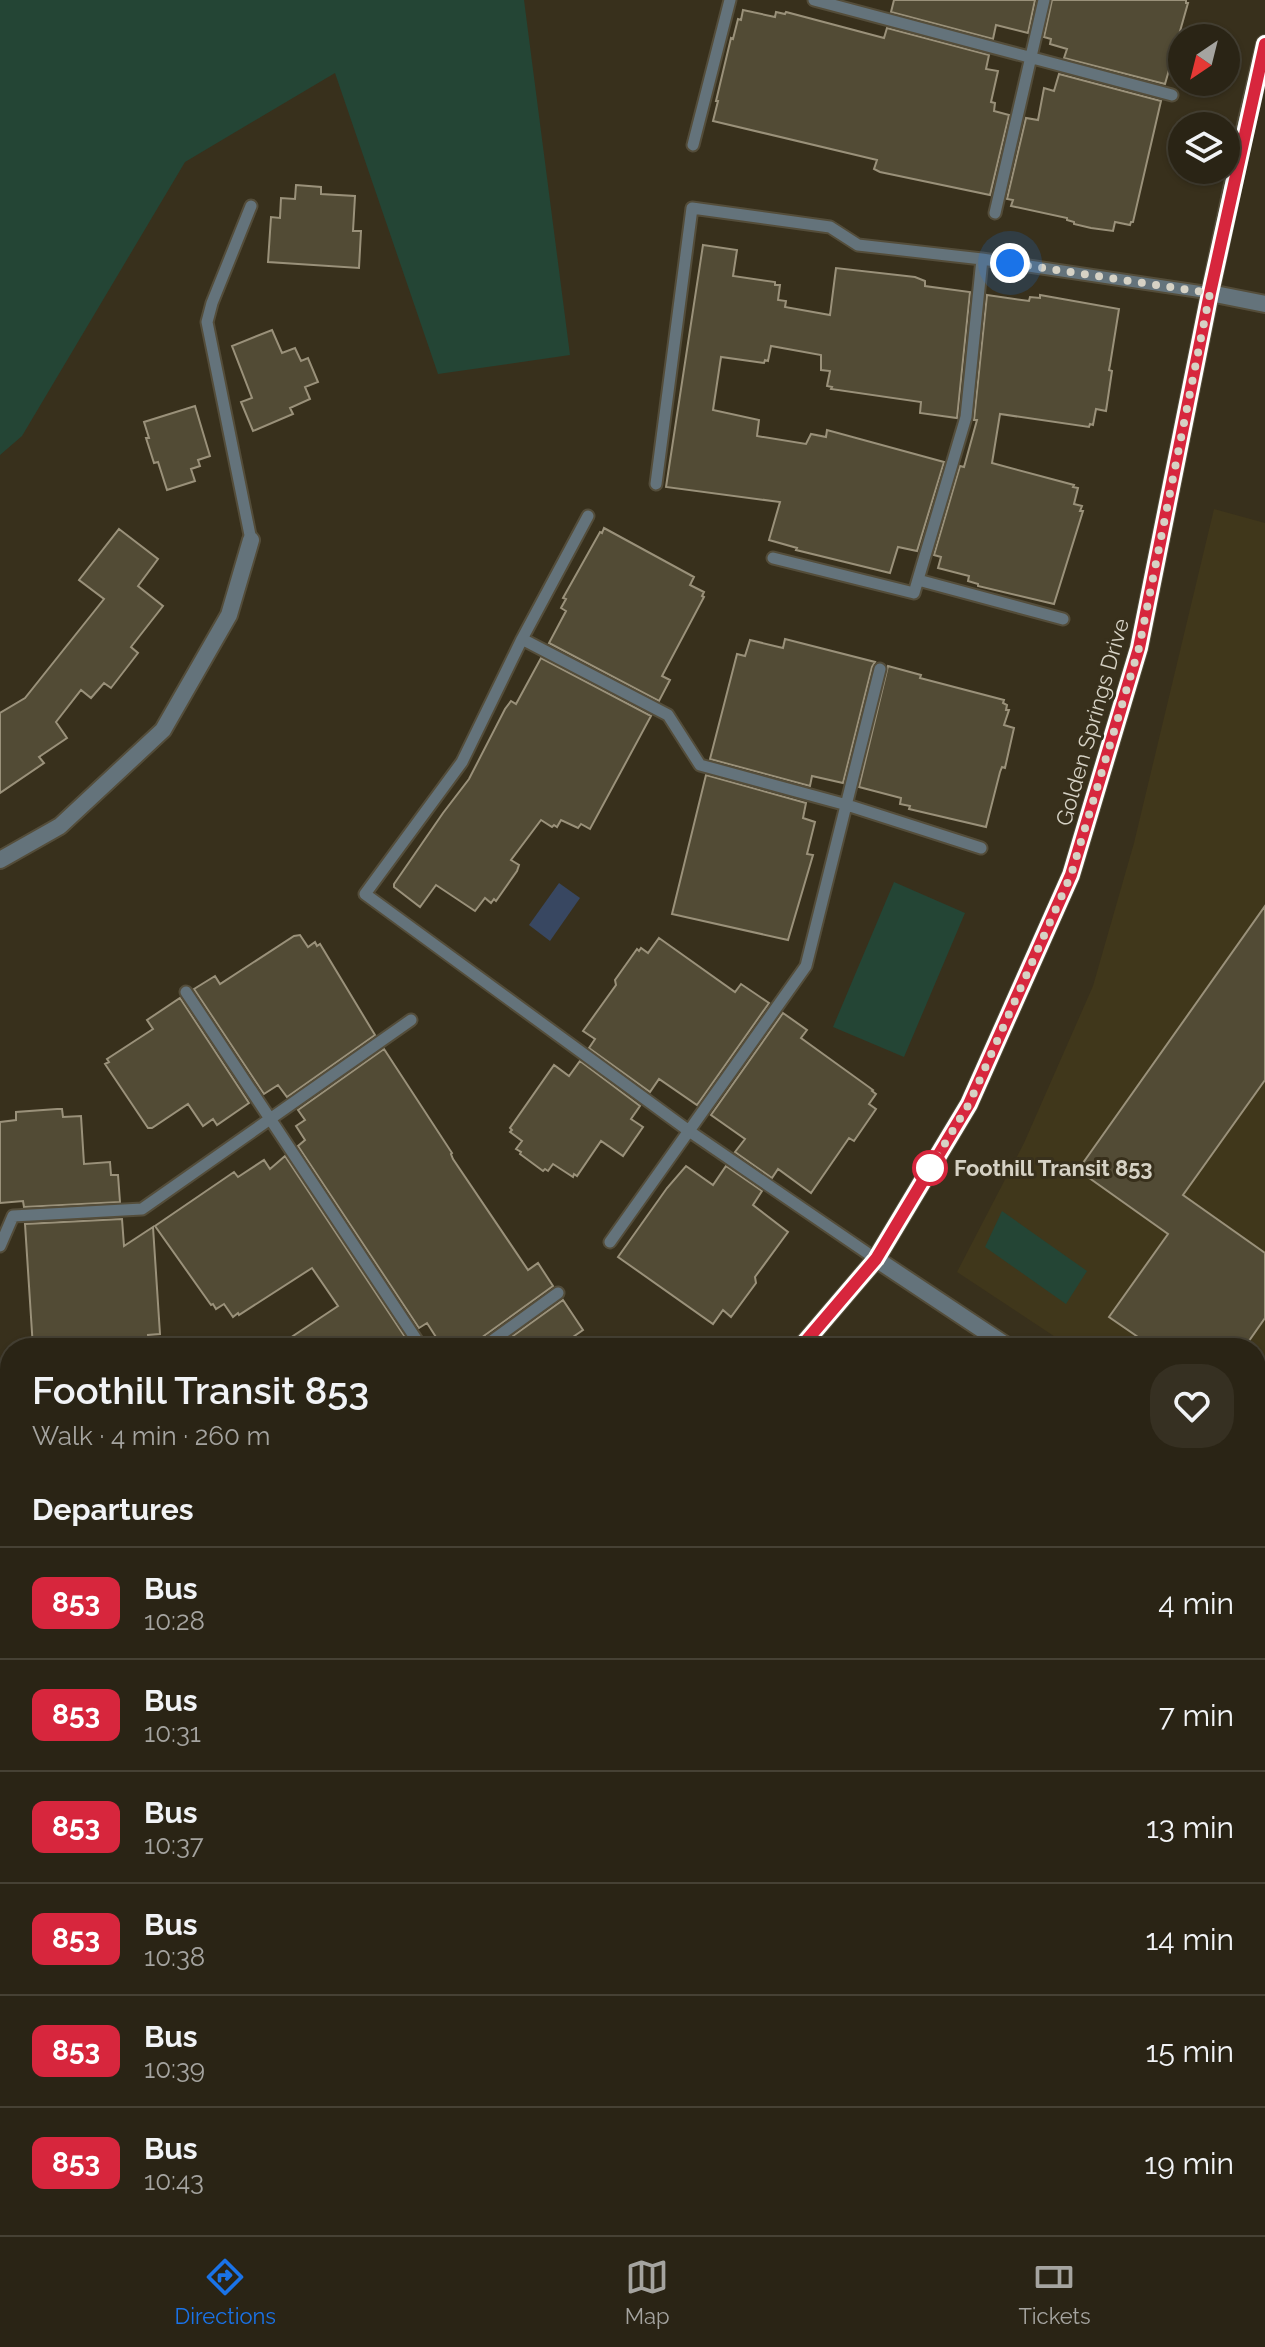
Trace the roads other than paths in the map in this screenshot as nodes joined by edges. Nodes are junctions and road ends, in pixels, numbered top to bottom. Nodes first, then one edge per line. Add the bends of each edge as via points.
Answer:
1 (730, 0) edge
2 (814, 0) edge
3 (1044, 0) edge
4 (1265, 44) edge
5 (1031, 56) junction
6 (1168, 94) edge
7 (693, 145) dead end
8 (251, 206) dead end
9 (995, 213) dead end
10 (982, 259) junction
11 (1210, 293) junction
12 (1265, 304) edge
13 (656, 484) dead end
14 (588, 516) dead end
15 (251, 540) joint
16 (773, 558) dead end
17 (918, 580) junction
18 (1063, 619) dead end
19 (522, 639) junction
20 (880, 669) dead end
21 (847, 805) junction
22 (981, 848) dead end
23 (0, 860) edge
24 (186, 992) dead end
25 (411, 1020) dead end
26 (270, 1118) junction
27 (689, 1131) junction
28 (610, 1242) dead end
29 (0, 1246) edge
30 (876, 1259) junction
31 (558, 1293) dead end
32 (415, 1338) edge
33 (496, 1338) edge
34 (809, 1338) edge
35 (995, 1338) edge

1 - 7 lane
2 - 5 lane
3 - 5 lane
4 - 11 main road, Golden Springs Drive
5 - 6 lane
5 - 9 lane
8 - 15 lane via 207,322
10 - 11 lane
10 - 13 lane via 858,245 830,227 692,208
10 - 17 lane via 966,417
11 - 12 street
11 - 30 main road, Golden Springs Drive via 1139,648 1071,875 969,1104
14 - 19 lane
15 - 23 street via 229,615 163,730 60,826
16 - 17 lane via 914,593
17 - 18 lane
19 - 21 lane via 668,715 700,765
19 - 27 lane via 462,762 365,894
20 - 21 lane
21 - 22 lane
21 - 27 lane via 806,966
24 - 26 lane
25 - 26 lane
26 - 29 lane via 142,1209 13,1216
26 - 32 lane
27 - 28 lane
27 - 30 lane
30 - 34 main road, Golden Springs Drive
30 - 35 street
31 - 33 lane

